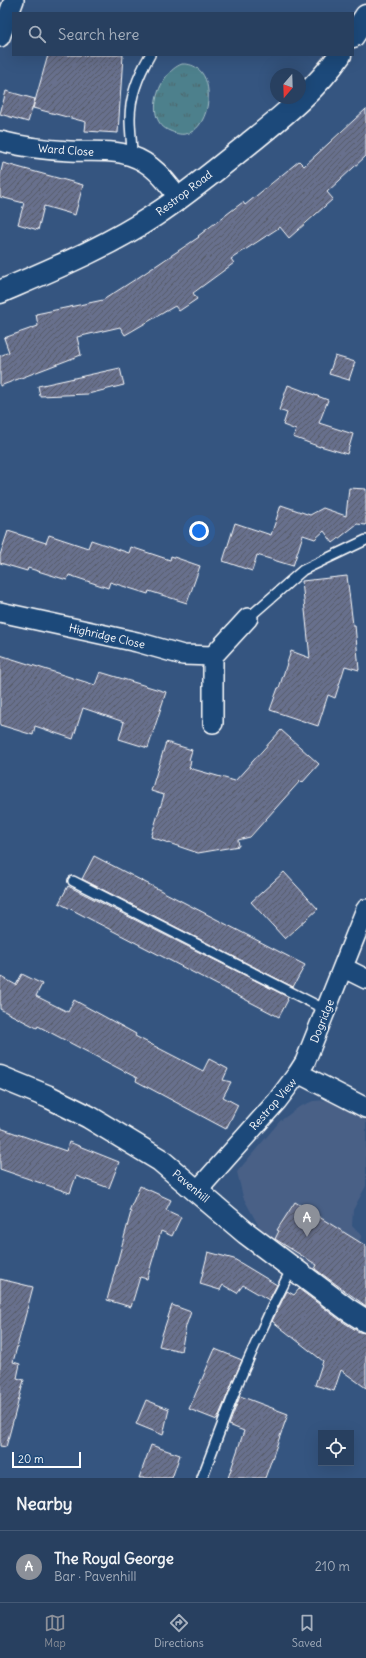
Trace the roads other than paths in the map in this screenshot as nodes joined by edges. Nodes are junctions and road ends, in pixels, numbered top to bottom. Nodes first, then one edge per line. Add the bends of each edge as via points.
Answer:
1 (14, 0) edge
2 (366, 16) edge
3 (354, 34) edge
4 (0, 37) edge
5 (149, 56) edge
6 (339, 56) edge
7 (0, 141) edge
8 (132, 156) junction
9 (179, 198) junction
10 (0, 292) edge
11 (366, 540) edge
12 (0, 612) edge
13 (248, 618) joint
14 (213, 656) junction
15 (212, 723) dead end
16 (73, 881) dead end
17 (366, 909) edge
18 (344, 968) junction
19 (366, 979) edge
20 (326, 1010) junction
21 (298, 1073) junction
22 (0, 1077) edge
23 (366, 1108) edge
24 (197, 1191) junction
25 (292, 1268) junction
26 (366, 1321) edge
27 (202, 1478) edge

1 - 4 street
2 - 3 street
5 - 8 lane via 141,72 132,103
6 - 9 street, Restrop Road via 288,112
7 - 8 street, Ward Close via 45,149
8 - 9 street, Ward Close via 163,176
9 - 10 street, Restrop Road via 155,216 92,251
11 - 13 lane via 302,570
12 - 14 street, Highridge Close via 137,642 183,655
13 - 14 street
14 - 15 street
16 - 20 lane
17 - 18 street, Dogridge
18 - 19 street
18 - 20 street, Dogridge
20 - 21 street, Dogridge
21 - 23 street, Restrop View
21 - 24 street, Restrop View via 277,1101
22 - 24 street, Pavenhill via 89,1117 160,1160
24 - 25 street, Pavenhill
25 - 26 street, Pavenhill
25 - 27 lane via 238,1383

